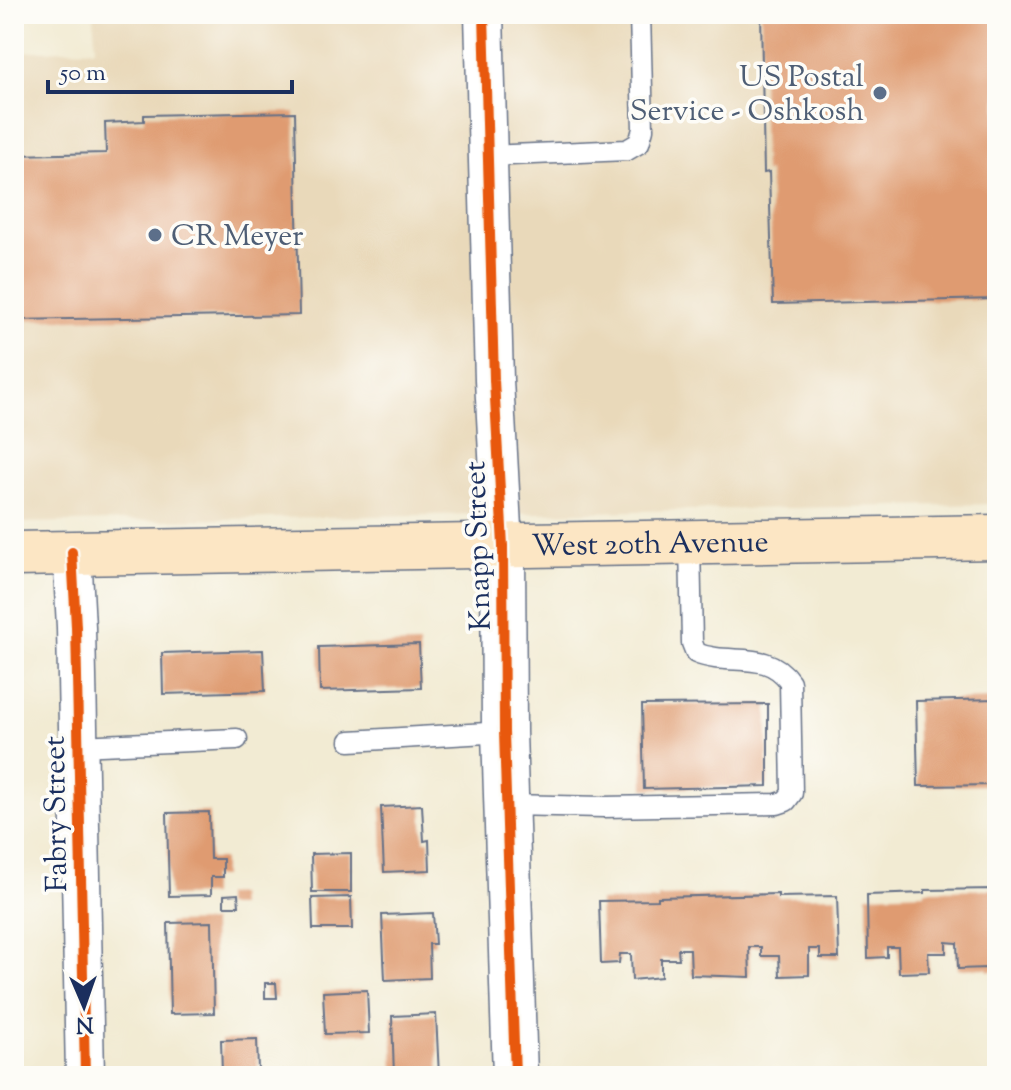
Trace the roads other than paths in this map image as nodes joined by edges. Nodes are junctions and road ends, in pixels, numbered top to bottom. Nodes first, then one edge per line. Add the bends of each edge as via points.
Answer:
1 (484, 14) edge
2 (640, 14) edge
3 (488, 156) junction
4 (997, 537) edge
5 (690, 542) junction
6 (503, 546) junction
7 (72, 552) junction
8 (14, 554) edge
9 (504, 732) junction
10 (237, 739) dead end
11 (350, 741) dead end
12 (78, 746) junction
13 (507, 805) junction
14 (85, 1076) edge
15 (515, 1076) edge

1 - 3 street, Knapp Street
2 - 3 lane via 639,143 627,150
3 - 6 street, Knapp Street
4 - 5 main road, West 20th Avenue
5 - 6 main road, West 20th Avenue
5 - 13 lane via 696,653 765,661 781,668 790,682 792,793 777,804
6 - 7 main road, West 20th Avenue
6 - 9 street, Knapp Street
7 - 8 main road, West 20th Avenue
7 - 12 street, Fabry Street
9 - 11 lane
9 - 13 street, Knapp Street
10 - 12 lane
12 - 14 street, Fabry Street
13 - 15 street, Knapp Street

